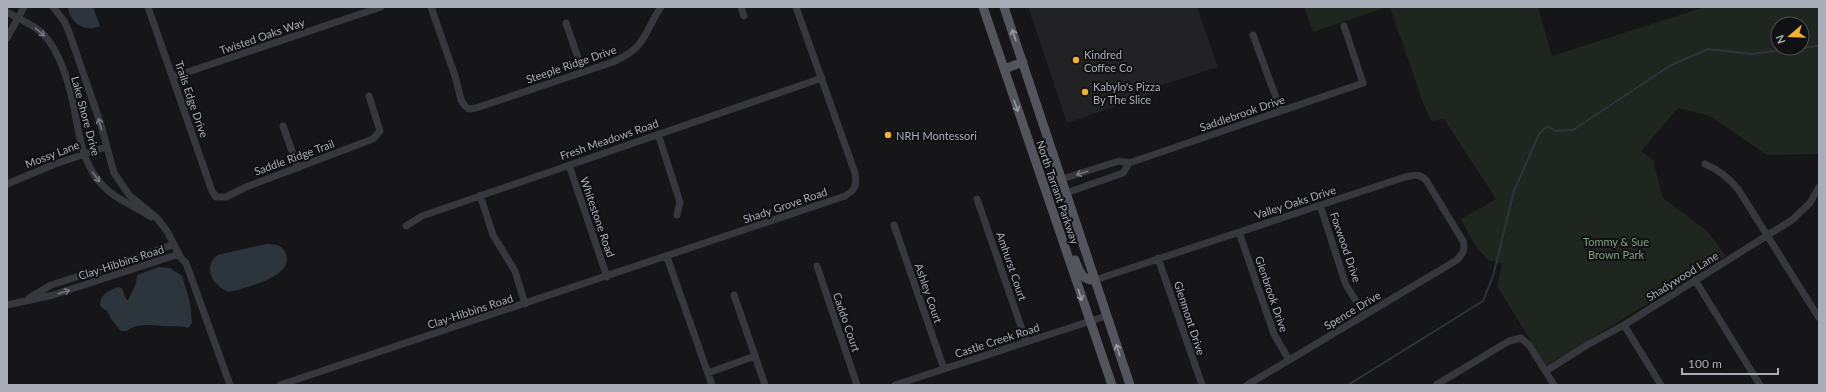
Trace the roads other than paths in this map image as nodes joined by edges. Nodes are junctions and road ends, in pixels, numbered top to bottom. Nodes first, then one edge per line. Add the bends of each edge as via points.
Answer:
1 (24, 7) edge
2 (53, 7) edge
3 (148, 7) edge
4 (381, 7) edge
5 (431, 7) edge
6 (660, 7) edge
7 (740, 7) edge
8 (796, 7) edge
9 (983, 7) edge
10 (1004, 7) edge
11 (7, 12) edge
12 (744, 16) dead end
13 (18, 18) junction
14 (566, 23) dead end
15 (1344, 26) dead end
16 (1253, 35) dead end
17 (7, 38) edge
18 (1023, 62) junction
19 (1004, 69) junction
20 (583, 72) junction
21 (173, 77) junction
22 (822, 78) junction
23 (369, 96) dead end
24 (1281, 111) junction
25 (283, 126) dead end
26 (658, 134) junction
27 (106, 147) junction
28 (83, 154) junction
29 (1129, 163) junction
30 (1705, 164) dead end
31 (569, 165) junction
32 (1101, 166) junction
33 (298, 168) junction
34 (1062, 179) junction
35 (1105, 179) junction
36 (7, 184) edge
37 (1819, 187) edge
38 (1066, 192) junction
39 (480, 195) junction
40 (216, 197) joint
41 (977, 199) dead end
42 (1320, 205) junction
43 (677, 215) dead end
44 (1057, 224) junction
45 (162, 225) junction
46 (894, 225) dead end
47 (406, 226) dead end
48 (1239, 232) junction
49 (1768, 235) junction
50 (174, 244) junction
51 (1464, 249) joint
52 (180, 254) junction
53 (667, 257) junction
54 (1158, 258) junction
55 (817, 266) dead end
56 (607, 277) junction
57 (1094, 280) junction
58 (1695, 280) junction
59 (734, 295) dead end
60 (26, 300) junction
61 (525, 304) junction
62 (7, 305) edge
63 (1364, 315) junction
64 (1106, 316) junction
65 (1819, 318) edge
66 (1089, 321) junction
67 (1624, 325) junction
68 (1026, 341) junction
69 (755, 356) junction
70 (1289, 360) junction
71 (944, 369) junction
72 (1546, 371) junction
73 (708, 373) junction
74 (1447, 382) edge
75 (230, 385) edge
76 (280, 385) edge
77 (712, 385) edge
78 (765, 385) edge
79 (857, 385) edge
80 (895, 385) edge
81 (1112, 385) edge
82 (1130, 385) edge
83 (1202, 385) edge
84 (1247, 385) edge
85 (1436, 385) edge
86 (1554, 385) edge
87 (1661, 385) edge
88 (1760, 385) edge

1 - 13 street
27 -> 2 street, Lake Shore Drive via 69,32
3 - 21 street, Trails Edge Drive
4 - 21 street, Twisted Oaks Way
5 - 20 street, Steeple Ridge Drive via 461,100 469,109
6 - 20 street, Steeple Ridge Drive via 648,33 638,47 613,62
7 - 12 street
8 - 22 street, Shady Grove Road
9 - 19 main road, North Tarrant Parkway
18 -> 10 main road, North Tarrant Parkway
11 - 13 street, Lake Shore Drive
13 - 17 street
13 -> 28 street, Lake Shore Drive via 40,32 56,52 72,102
14 - 20 street
15 - 24 street, Saddlebrook Drive via 1363,83
16 - 24 street
18 - 19 main road
18 - 34 main road, North Tarrant Parkway
19 -> 44 main road, North Tarrant Parkway
21 - 40 street, Trails Edge Drive
22 - 26 street, Fresh Meadows Road
22 - 53 street, Shady Grove Road via 855,172 857,181 852,192
23 - 33 street, Saddle Ridge Trail via 379,125 379,134 373,140
24 - 29 street, Saddlebrook Drive
25 - 33 street
26 - 31 street, Fresh Meadows Road
26 - 43 street via 680,202
27 - 28 street, Mossy Lane
27 - 45 street, Lake Shore Drive via 121,184 129,195
28 - 36 street, Mossy Lane
28 -> 45 street, Lake Shore Drive via 95,176 111,194
29 - 32 street, Saddlebrook Drive via 1119,161
29 - 35 street, Saddlebrook Drive via 1123,173
30 - 49 street via 1719,170 1738,189
31 - 39 street, Fresh Meadows Road
31 - 56 street, Whitestone Road
32 -> 34 street, Saddlebrook Drive
32 - 35 street
33 - 40 street, Saddle Ridge Trail via 226,197
34 - 38 main road, North Tarrant Parkway
35 - 38 street, Saddlebrook Drive
37 - 49 street, Shadywood Lane via 1803,212
38 - 57 main road, North Tarrant Parkway
39 - 47 street, Fresh Meadows Road via 422,216
39 - 61 street via 493,234 515,271
41 - 68 street, Amhurst Court
42 - 48 street, Valley Oaks Drive
42 - 51 street, Valley Oaks Drive via 1414,174 1421,176 1426,180 1463,241
42 - 63 street, Foxwood Drive via 1346,285
44 - 57 main road via 1071,248 1079,272 1088,280
44 -> 66 main road, North Tarrant Parkway
45 - 50 street, Lake Shore Drive
46 - 71 street, Ashley Court
48 - 54 street, Valley Oaks Drive
48 - 70 street, Glenbrook Drive via 1274,334
49 - 58 street, Shadywood Lane
49 - 65 street
50 - 52 street, Lake Shore Drive
50 - 60 street, Clay-Hibbins Road via 51,285
51 - 63 street, Spence Drive via 1457,260
60 -> 52 street, Clay-Hibbins Road via 53,295
52 - 75 street, Clay-Hibbins Road via 190,271
53 - 56 street, Clay-Hibbins Road
53 - 73 street
54 - 57 street, Valley Oaks Drive
54 - 83 street, Glenmont Drive
55 - 79 street, Caddo Court
56 - 61 street, Clay-Hibbins Road
57 - 64 main road, North Tarrant Parkway
58 - 67 street, Shadywood Lane
58 - 88 street
59 - 69 street
60 - 62 street, Clay-Hibbins Road
61 - 76 street, Clay-Hibbins Road
63 - 70 street, Spence Drive
64 - 66 street, Castle Creek Road
82 -> 64 main road, North Tarrant Parkway
66 - 68 street, Castle Creek Road
66 - 81 main road, North Tarrant Parkway
67 - 72 street, Shadywood Lane
67 - 87 street
68 - 71 street, Castle Creek Road
69 - 73 street
69 - 78 street
70 - 84 street, Spence Drive
71 - 80 street, Castle Creek Road
72 - 74 street via 1529,345 1521,338 1509,341
72 - 86 street
73 - 77 street
74 - 85 street

